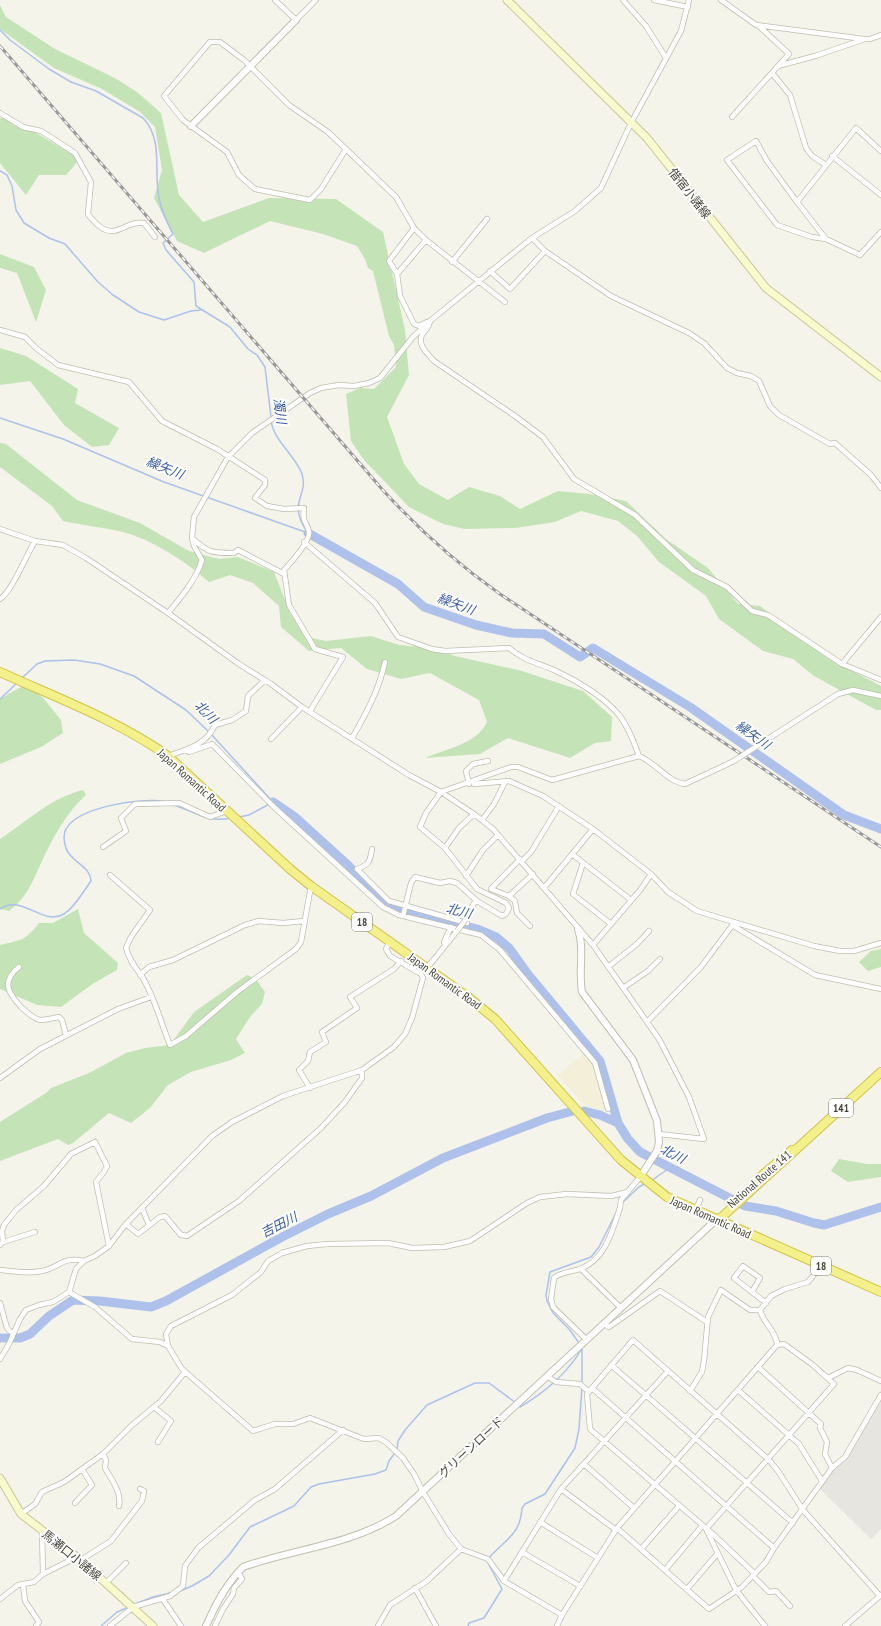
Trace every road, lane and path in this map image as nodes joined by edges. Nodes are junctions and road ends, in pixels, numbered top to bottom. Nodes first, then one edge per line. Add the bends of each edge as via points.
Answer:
1 (276, 0) edge
2 (316, 0) edge
3 (506, 0) edge
4 (623, 0) edge
5 (654, 0) edge
6 (689, 0) edge
7 (721, 0) edge
8 (688, 6) junction
9 (296, 20) junction
10 (759, 26) junction
11 (881, 34) edge
12 (864, 39) junction
13 (666, 58) junction
14 (778, 66) junction
15 (250, 67) junction
16 (772, 72) junction
17 (0, 113) edge
18 (732, 117) dead end
19 (631, 123) junction
20 (191, 126) junction
21 (346, 149) junction
22 (881, 151) edge
23 (832, 156) junction
24 (826, 165) junction
25 (881, 195) edge
26 (797, 202) junction
27 (487, 219) dead end
28 (414, 228) junction
29 (881, 232) edge
30 (155, 237) dead end
31 (532, 238) junction
32 (826, 239) junction
33 (426, 240) junction
34 (546, 251) junction
35 (452, 262) junction
36 (490, 271) junction
37 (397, 274) junction
38 (479, 280) junction
39 (505, 302) dead end
40 (430, 321) junction
41 (0, 330) edge
42 (881, 377) edge
43 (228, 457) junction
44 (881, 488) edge
45 (0, 529) edge
46 (192, 538) junction
47 (35, 542) junction
48 (304, 542) junction
49 (284, 574) junction
50 (0, 598) edge
51 (168, 613) junction
52 (881, 617) edge
53 (386, 662) dead end
54 (842, 664) junction
55 (0, 672) edge
56 (265, 680) junction
57 (881, 680) edge
58 (881, 696) edge
59 (302, 707) junction
60 (310, 712) junction
61 (352, 738) junction
62 (271, 739) dead end
63 (186, 750) junction
64 (168, 756) junction
65 (639, 756) junction
66 (488, 761) dead end
67 (505, 782) junction
68 (469, 784) junction
69 (442, 792) junction
70 (559, 806) junction
71 (227, 811) junction
72 (474, 814) junction
73 (482, 820) junction
74 (593, 829) junction
75 (498, 835) junction
76 (103, 847) dead end
77 (445, 848) junction
78 (372, 849) dead end
79 (572, 854) junction
80 (520, 860) junction
81 (583, 863) junction
82 (533, 874) junction
83 (651, 874) junction
84 (110, 875) dead end
85 (466, 876) junction
86 (311, 886) junction
87 (544, 888) junction
88 (508, 896) junction
89 (631, 900) junction
90 (477, 901) junction
91 (405, 906) junction
92 (403, 916) junction
93 (304, 921) junction
94 (466, 921) junction
95 (611, 924) junction
96 (733, 924) junction
97 (530, 926) dead end
98 (451, 927) junction
99 (578, 929) junction
100 (649, 931) dead end
101 (390, 941) junction
102 (881, 943) edge
103 (445, 946) junction
104 (593, 946) junction
105 (660, 959) dead end
106 (401, 962) junction
107 (608, 967) junction
108 (19, 968) dead end
109 (427, 968) junction
110 (140, 975) junction
111 (623, 988) junction
112 (881, 989) edge
113 (150, 997) junction
114 (646, 1022) junction
115 (66, 1036) junction
116 (362, 1070) junction
117 (881, 1072) edge
118 (0, 1078) edge
119 (310, 1088) junction
120 (608, 1109) dead end
121 (659, 1134) junction
122 (640, 1177) junction
123 (628, 1192) junction
124 (700, 1200) dead end
125 (142, 1208) junction
126 (695, 1211) junction
127 (716, 1220) junction
128 (126, 1224) junction
129 (149, 1225) junction
130 (35, 1232) dead end
131 (2, 1244) edge
132 (109, 1246) junction
133 (84, 1261) junction
134 (821, 1266) junction
135 (581, 1269) junction
136 (0, 1270) edge
137 (69, 1292) junction
138 (752, 1292) junction
139 (881, 1292) edge
140 (0, 1303) edge
141 (766, 1303) junction
142 (621, 1308) junction
143 (760, 1310) junction
144 (707, 1322) junction
145 (604, 1324) junction
146 (13, 1334) junction
147 (587, 1340) junction
148 (777, 1345) junction
149 (168, 1346) junction
150 (0, 1359) edge
151 (611, 1366) junction
152 (758, 1367) junction
153 (668, 1371) junction
154 (185, 1372) junction
155 (547, 1376) junction
156 (828, 1378) junction
157 (881, 1381) edge
158 (590, 1390) junction
159 (738, 1390) junction
160 (690, 1391) junction
161 (881, 1394) edge
162 (646, 1395) junction
163 (154, 1407) junction
164 (809, 1412) junction
165 (716, 1414) junction
166 (625, 1418) junction
167 (343, 1430) junction
168 (789, 1435) junction
169 (695, 1438) junction
170 (158, 1442) dead end
171 (604, 1442) junction
172 (103, 1454) junction
173 (768, 1459) junction
174 (675, 1461) junction
175 (584, 1464) junction
176 (832, 1468) junction
177 (82, 1469) junction
178 (0, 1478) edge
179 (822, 1481) junction
180 (747, 1483) junction
181 (654, 1485) junction
182 (140, 1489) dead end
183 (561, 1489) junction
184 (423, 1492) junction
185 (75, 1504) dead end
186 (119, 1506) dead end
187 (679, 1506) junction
188 (726, 1506) junction
189 (634, 1508) junction
190 (803, 1510) junction
191 (21, 1514) junction
192 (540, 1522) junction
193 (793, 1522) junction
194 (702, 1526) junction
195 (617, 1529) junction
196 (706, 1529) junction
197 (42, 1531) junction
198 (774, 1548) junction
199 (461, 1549) junction
200 (641, 1549) junction
201 (522, 1552) junction
202 (718, 1554) junction
203 (598, 1558) junction
204 (79, 1559) junction
205 (126, 1563) dead end
206 (665, 1570) junction
207 (238, 1572) junction
208 (43, 1574) junction
209 (754, 1575) junction
210 (504, 1581) junction
211 (106, 1583) junction
212 (23, 1584) junction
213 (580, 1586) junction
214 (415, 1588) junction
215 (686, 1589) junction
216 (736, 1590) junction
217 (880, 1595) edge
218 (0, 1598) edge
219 (162, 1598) junction
220 (790, 1606) dead end
221 (133, 1607) junction
222 (562, 1615) junction
223 (36, 1626) edge
224 (110, 1626) edge
225 (153, 1626) edge
226 (181, 1626) edge
227 (206, 1626) edge
228 (215, 1626) edge
229 (378, 1626) edge
230 (436, 1626) edge
231 (557, 1626) edge
232 (765, 1626) edge
233 (845, 1626) edge

1 - 9 street
2 - 9 street
3 - 19 main road, 借宿小諸線
4 - 13 street via 646,26
5 - 8 street
6 - 8 street
7 - 10 street
8 - 13 street via 681,31
9 - 15 street
10 - 12 street
10 - 14 street via 789,54
11 - 12 street
12 - 14 street
13 - 19 street
14 - 16 street
15 - 20 street
15 - 20 street via 220,42 210,42 164,96
15 - 21 street via 289,104 328,132
16 - 18 street
16 - 24 street via 790,95 806,148 812,156
17 - 30 street via 23,126 41,131 75,153 91,182 88,214 107,232 138,222 144,223
19 - 31 street via 602,188 575,211
19 - 42 main road, 借宿小諸線 via 647,138 766,288
20 - 21 street via 227,152 239,175 255,189 310,200 321,189
21 - 28 street via 396,197
22 - 23 street via 856,128
23 - 24 street
23 - 25 street
24 - 26 street
26 - 32 street
26 - 32 street via 767,161 756,141 727,160 777,225
27 - 35 street
28 - 33 street
28 - 37 street via 389,261
29 - 32 street via 860,256
31 - 34 street
31 - 36 street
33 - 35 street
33 - 37 street
34 - 36 street via 510,290
34 - 44 street via 611,296 689,333 704,343 726,368 759,381 770,406 779,415 830,444 835,443 871,475
35 - 38 street
36 - 38 street
37 - 40 street via 400,296 414,324 419,326
38 - 39 street
38 - 40 street
40 - 43 street via 413,337 380,378 369,383 321,388 310,393 252,433
40 - 54 street via 421,342 424,350 434,361 543,437 574,479 634,515 693,570 727,587 752,610 768,615
41 - 43 street via 26,337 58,365 129,382 162,421 218,449
43 - 46 street via 194,517
43 - 48 street via 265,480 265,485 255,498 267,506 284,509 304,508 302,520 309,531 309,538
45 - 47 street
46 - 49 street via 204,549 226,553 238,550
46 - 51 street via 202,560 192,581
47 - 50 street via 13,582
47 - 51 street via 63,545
48 - 49 street via 291,564 284,570
48 - 65 street via 375,603 398,637 445,651 509,648 522,658 554,670 602,700 619,714
49 - 60 street via 290,605 309,641 315,649 343,657
51 - 56 street
52 - 54 street
53 - 61 street via 372,701
54 - 57 street
55 - 64 highway, Japan Romantic Road / 18 via 121,728 147,741
56 - 59 street
56 - 63 street via 248,696 246,711 232,720 215,725 198,746
58 - 65 street, bridge via 853,690 838,694 734,760 685,784
59 - 60 street
59 - 62 street
60 - 61 street
61 - 69 street via 409,775
63 - 64 street
63 - 92 street via 189,752 212,744 274,807 383,908
64 - 71 highway, Japan Romantic Road / 18
65 - 68 street via 552,780 518,767 511,767
66 - 68 street via 473,764 466,771
67 - 68 street
67 - 70 street via 509,781 543,796
67 - 73 street
68 - 69 street
69 - 72 street
69 - 77 street via 426,813 420,827
70 - 74 street
70 - 80 street via 531,852
71 - 76 street via 210,817 179,804 135,804 121,818 126,831
71 - 86 highway, Japan Romantic Road / 18
72 - 73 street
72 - 77 street via 459,828
73 - 75 street
74 - 79 street
74 - 83 street
75 - 80 street
75 - 85 street via 483,850
77 - 85 street
78 - 91 street via 370,861 366,866 357,869 389,901
79 - 81 street
79 - 87 street
80 - 82 street
80 - 88 street via 491,888
81 - 89 street
81 - 95 street via 573,894
82 - 87 street
82 - 88 street
83 - 89 street
83 - 96 street via 668,892 686,905
84 - 110 street via 150,910 126,948
85 - 90 street via 477,890 506,903 509,908 502,916
86 - 93 street
86 - 101 highway, Japan Romantic Road / 18
87 - 99 street
88 - 97 street via 515,901 517,913
89 - 95 street
90 - 91 street via 457,883 440,883 415,877
90 - 94 street via 474,902
91 - 92 street
91 - 94 street
92 - 98 street
93 - 110 street via 283,924 259,921 245,925 173,960 149,967
93 - 113 street via 301,942 296,949 237,992 186,1036 170,1045
94 - 103 street, bridge
95 - 104 street
96 - 102 street via 840,951 864,949
96 - 112 street via 815,975
96 - 114 street via 701,967
98 - 103 street via 444,942
98 - 120 street via 481,934 500,950 595,1063
99 - 104 street
99 - 121 street via 582,940 582,992 633,1060 658,1121
100 - 107 street
101 - 106 street via 386,949 390,956
101 - 109 highway, Japan Romantic Road / 18
103 - 109 street
104 - 107 street
105 - 111 street via 648,971
106 - 116 street via 421,974 423,978 412,1018 405,1034 394,1047
106 - 119 street via 350,997 357,1008 322,1032 326,1042 310,1052 308,1061 299,1070
107 - 111 street
108 - 115 street via 10,978 7,987 9,995 40,1020 59,1017
109 - 122 highway, Japan Romantic Road / 18 via 495,1019
110 - 113 street
111 - 114 street
113 - 115 street via 118,1009
114 - 121 street via 662,1044 689,1097 704,1139
115 - 118 street via 40,1049
116 - 119 street
116 - 129 street via 362,1078 330,1118 239,1201 186,1236 181,1235 165,1216
117 - 127 highway, National Route 141 / 141
119 - 125 street via 283,1096 232,1122 212,1136
121 - 122 street via 657,1151
122 - 123 street
122 - 126 highway, Japan Romantic Road / 18 via 667,1197
123 - 135 street via 621,1200 603,1252 596,1260
123 - 149 street via 611,1196 540,1196 470,1241 444,1247 412,1248 388,1243 327,1244 282,1252 268,1261 261,1272 232,1296 171,1326 166,1334
124 - 126 street
125 - 128 street
125 - 129 street
126 - 127 highway, Japan Romantic Road / 18
127 - 134 highway, Japan Romantic Road / 18
127 - 142 street, グリーンロード
128 - 129 street via 138,1234
128 - 132 street
130 - 131 street
131 - 132 street via 4,1225 16,1210 44,1186 71,1154 95,1142 107,1166 96,1182
132 - 133 street
133 - 136 street via 65,1260 42,1271
133 - 137 street via 76,1269
134 - 139 highway, Japan Romantic Road / 18
134 - 141 street via 808,1282 784,1288 771,1296
135 - 142 street
135 - 147 street via 556,1276 551,1299 553,1307
137 - 146 street via 53,1302 26,1310
137 - 149 street via 95,1307 132,1339 160,1342
138 - 138 street via 734,1278 743,1266 760,1278
138 - 141 street
140 - 146 street via 7,1328
141 - 143 street
142 - 145 street, グリーンロード
143 - 144 street via 750,1310 721,1290
143 - 148 street via 762,1319 777,1340
144 - 145 street via 660,1291 609,1327
144 - 160 street via 702,1372
145 - 147 street, グリーンロード
146 - 150 street
147 - 155 street, グリーンロード
148 - 152 street
148 - 156 street via 784,1344
149 - 154 street
151 - 153 street via 633,1340
151 - 158 street
151 - 162 street
152 - 159 street
152 - 164 street
153 - 160 street
153 - 162 street
154 - 163 street
154 - 167 street via 253,1431 275,1424 293,1424 310,1418
155 - 158 street via 556,1382 580,1384
155 - 184 street, グリーンロード
156 - 157 street via 848,1368
156 - 164 street via 834,1384
158 - 166 street
158 - 171 street via 586,1394 590,1429
159 - 165 street
159 - 168 street
160 - 165 street
161 - 176 street via 845,1457
162 - 166 street
162 - 169 street
163 - 170 street via 171,1422
163 - 172 street
164 - 168 street
164 - 176 street via 821,1424 820,1428 828,1442 825,1454
165 - 169 street
165 - 173 street
166 - 171 street
166 - 174 street
167 - 184 street via 364,1439 379,1438 387,1442 403,1458
167 - 219 street via 275,1489 255,1500 198,1548 185,1566 183,1586 170,1596
168 - 173 street
168 - 179 street via 799,1444
169 - 174 street
169 - 180 street
171 - 175 street
171 - 181 street
172 - 177 street
172 - 186 street via 106,1460 104,1468 118,1490
173 - 180 street
173 - 190 street
174 - 181 street
174 - 188 street
175 - 183 street
175 - 189 street
176 - 179 street
177 - 185 street via 92,1485
177 - 191 street via 42,1492 35,1504
178 - 191 main road, 馬瀬口小諸線
179 - 190 street
180 - 188 street
180 - 193 street
181 - 187 street
181 - 189 street
182 - 204 street via 144,1491 142,1501 111,1541
183 - 192 street
183 - 195 street
184 - 199 street
184 - 207 street, グリーンロード via 382,1525 360,1534 258,1562 243,1567
187 - 194 street
187 - 200 street
188 - 196 street
188 - 198 street
189 - 195 street
190 - 193 street
190 - 217 street
191 - 197 main road, 馬瀬口小諸線
192 - 201 street
192 - 203 street
193 - 198 street
194 - 196 street
194 - 206 street
195 - 200 street
195 - 203 street
196 - 202 street
196 - 209 street
197 - 204 main road, 馬瀬口小諸線
197 - 208 street
198 - 209 street
199 - 210 street via 488,1559
199 - 214 street via 427,1581
200 - 206 street
201 - 210 street
201 - 213 street
202 - 215 street
202 - 216 street
203 - 213 street
204 - 208 street
204 - 211 main road, 馬瀬口小諸線
205 - 211 street
206 - 215 street
207 - 227 street, グリーンロード via 218,1600
207 - 228 street via 242,1579 234,1588
208 - 212 street via 34,1582
209 - 216 street
209 - 220 street via 769,1592 776,1591
210 - 222 street
211 - 221 main road, 馬瀬口小諸線
212 - 218 street
212 - 223 street via 25,1601 39,1622
213 - 222 street
214 - 229 street via 390,1606
214 - 230 street
215 - 216 street via 709,1609
216 - 232 street
217 - 233 street
219 - 221 street
219 - 226 street
221 - 224 street
221 - 225 main road, 馬瀬口小諸線
222 - 231 street

